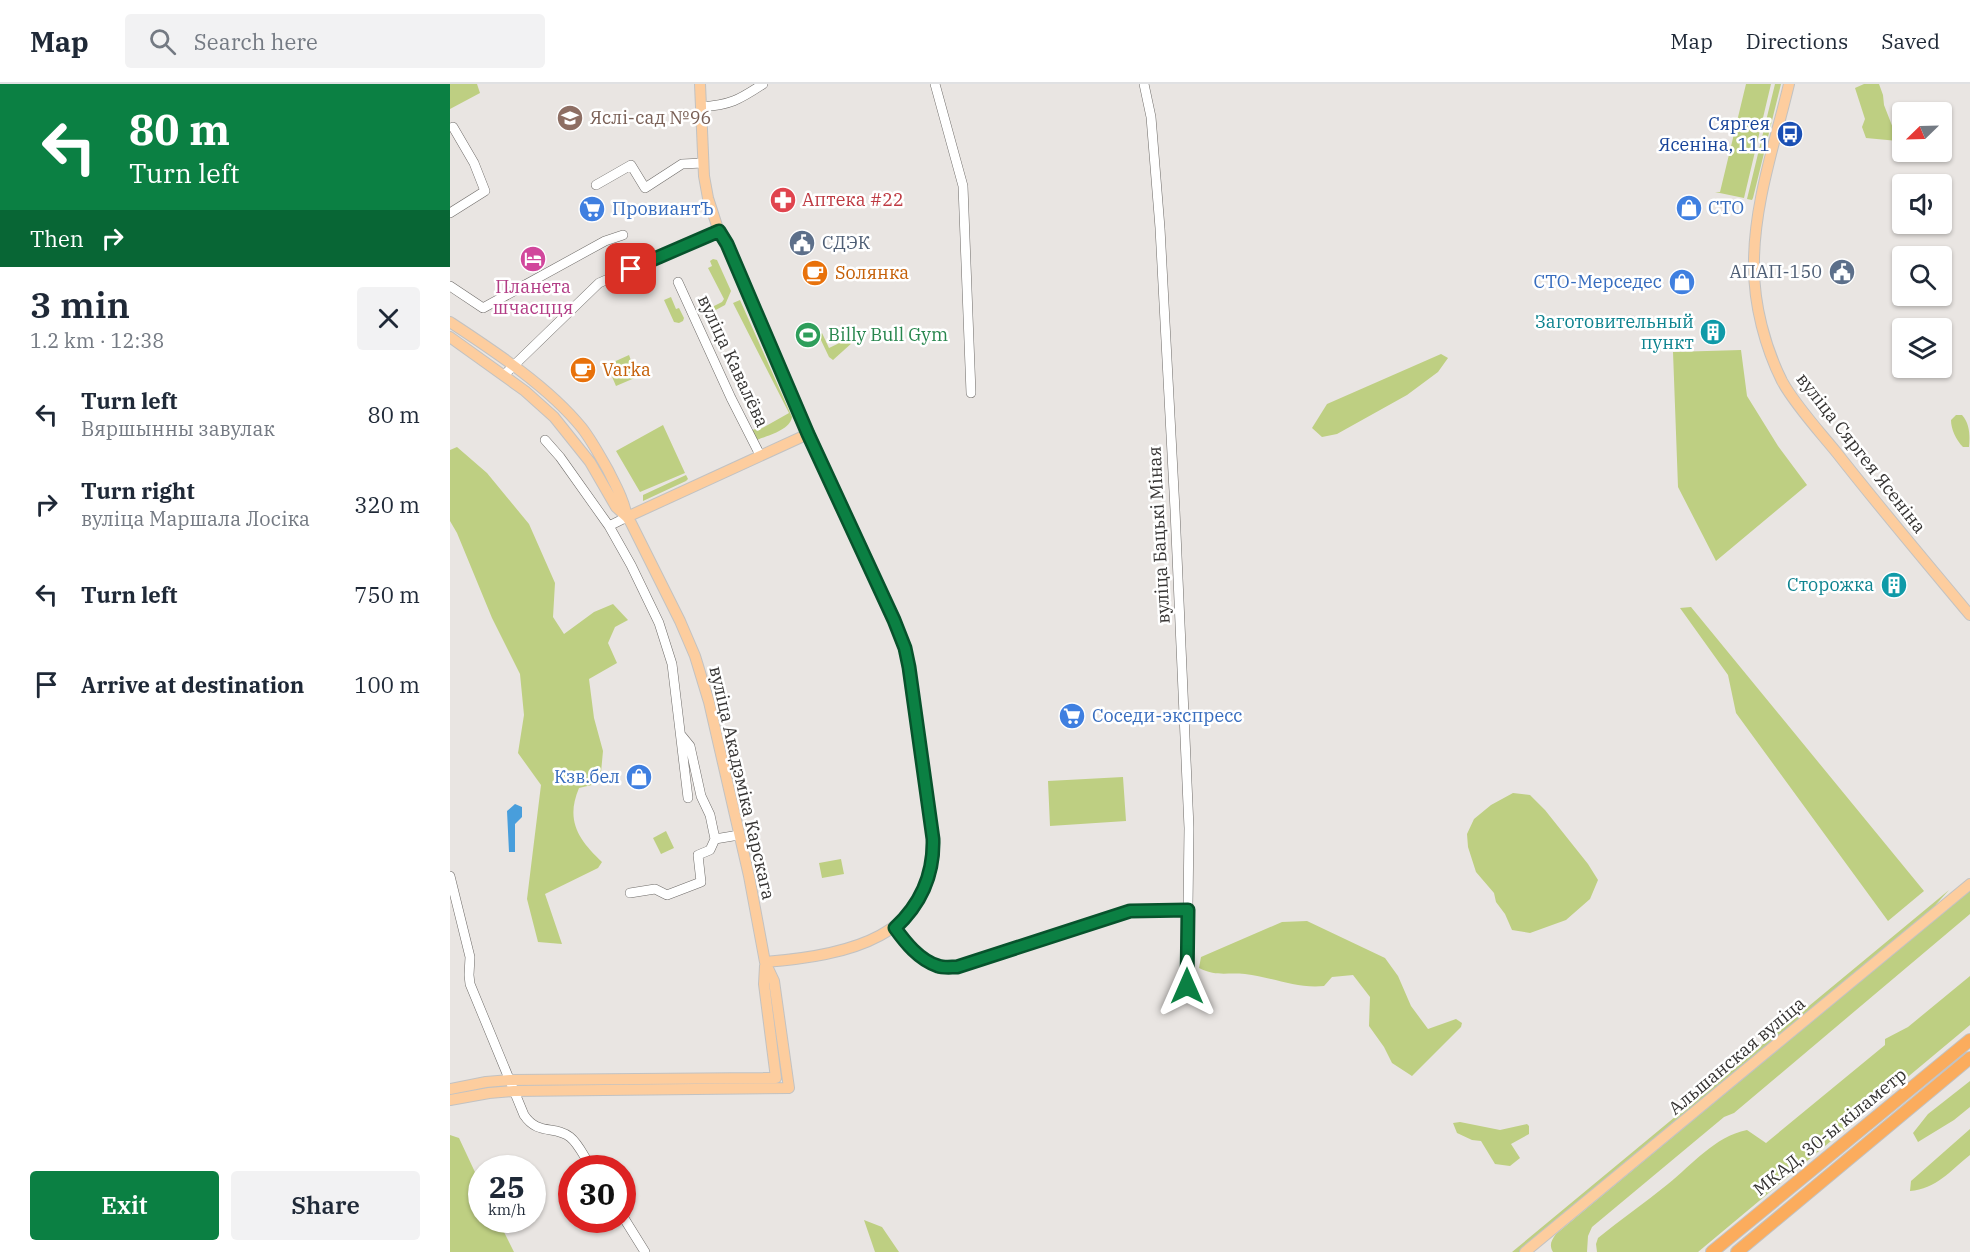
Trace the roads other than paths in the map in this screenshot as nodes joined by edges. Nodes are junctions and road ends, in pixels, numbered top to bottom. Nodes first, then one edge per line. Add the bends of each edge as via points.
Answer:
1 (700, 84) edge
2 (763, 84) edge
3 (935, 84) edge
4 (1144, 84) edge
5 (1789, 84) edge
6 (701, 107) junction
7 (453, 127) dead end
8 (703, 163) junction
9 (596, 185) dead end
10 (450, 213) edge
11 (719, 231) junction
12 (623, 235) dead end
13 (678, 282) dead end
14 (450, 286) edge
15 (450, 322) edge
16 (450, 337) edge
17 (512, 366) junction
18 (504, 375) junction
19 (971, 393) dead end
20 (808, 434) junction
21 (545, 440) dead end
22 (760, 455) junction
23 (627, 517) junction
24 (609, 526) junction
25 (1970, 615) edge
26 (681, 735) junction
27 (688, 798) dead end
28 (739, 835) junction
29 (715, 839) junction
30 (450, 876) edge
31 (1970, 884) edge
32 (630, 893) dead end
33 (1188, 910) junction
34 (895, 928) junction
35 (765, 962) junction
36 (1187, 986) dead end
37 (1970, 1040) edge
38 (1970, 1058) edge
39 (776, 1078) junction
40 (788, 1079) junction
41 (512, 1085) junction
42 (450, 1089) edge
43 (450, 1100) edge
44 (583, 1155) edge
45 (633, 1233) edge
46 (1539, 1248) edge
47 (645, 1252) edge
48 (1525, 1252) edge
49 (1712, 1252) edge
50 (1737, 1252) edge

1 - 6 main road
2 - 6 street via 723,106
3 - 19 street via 963,186
4 - 33 street, вуліца Бацькі Міная via 1160,228 1189,816
5 - 25 main road, вуліца Сяргея Ясеніна via 1760,204 1754,250 1756,298 1769,347 1783,382 1803,409
6 - 8 main road
7 - 10 street via 485,191
8 - 9 street via 682,164 645,188 631,165
8 - 11 main road via 708,198
11 - 17 street via 599,283
11 - 20 main road
12 - 14 street via 605,241 483,308
13 - 22 street, вуліца Кавалёва
15 - 17 main road, вуліца Акадэміка Карскага
16 - 18 main road, вуліца Акадэміка Карскага
17 - 18 street
17 - 23 main road, вуліца Акадэміка Карскага via 558,402 582,428 613,478
18 - 23 main road, вуліца Акадэміка Карскага via 566,430 616,507
20 - 22 main road
20 - 34 main road via 887,603 909,667 933,850 920,898
21 - 24 street
22 - 23 main road
23 - 24 street
23 - 28 main road, вуліца Акадэміка Карскага via 695,656
24 - 26 street via 659,623 672,664
26 - 27 street
26 - 29 street via 690,746
28 - 29 street
28 - 35 main road, вуліца Акадэміка Карскага
29 - 32 street via 710,850 698,855 701,882 667,895 655,889
30 - 41 street via 470,957 470,984
31 - 46 main road, Альшанская вуліца
33 - 34 street via 1130,911 957,967 938,966 922,958
33 - 36 street, вуліца Бацькі Міная
34 - 35 main road via 854,948
35 - 39 main road via 764,984
35 - 40 main road via 774,981
37 - 49 highway, МКАД, 30-ы кіламетр
38 - 50 highway, МКАД, 30-ы кіламетр
39 - 40 main road
39 - 41 main road
40 - 41 main road via 789,1088
41 - 42 main road via 486,1082
41 - 43 main road
41 - 44 street via 528,1121 540,1129 570,1137
45 - 47 street
46 - 48 main road, Альшанская вуліца

